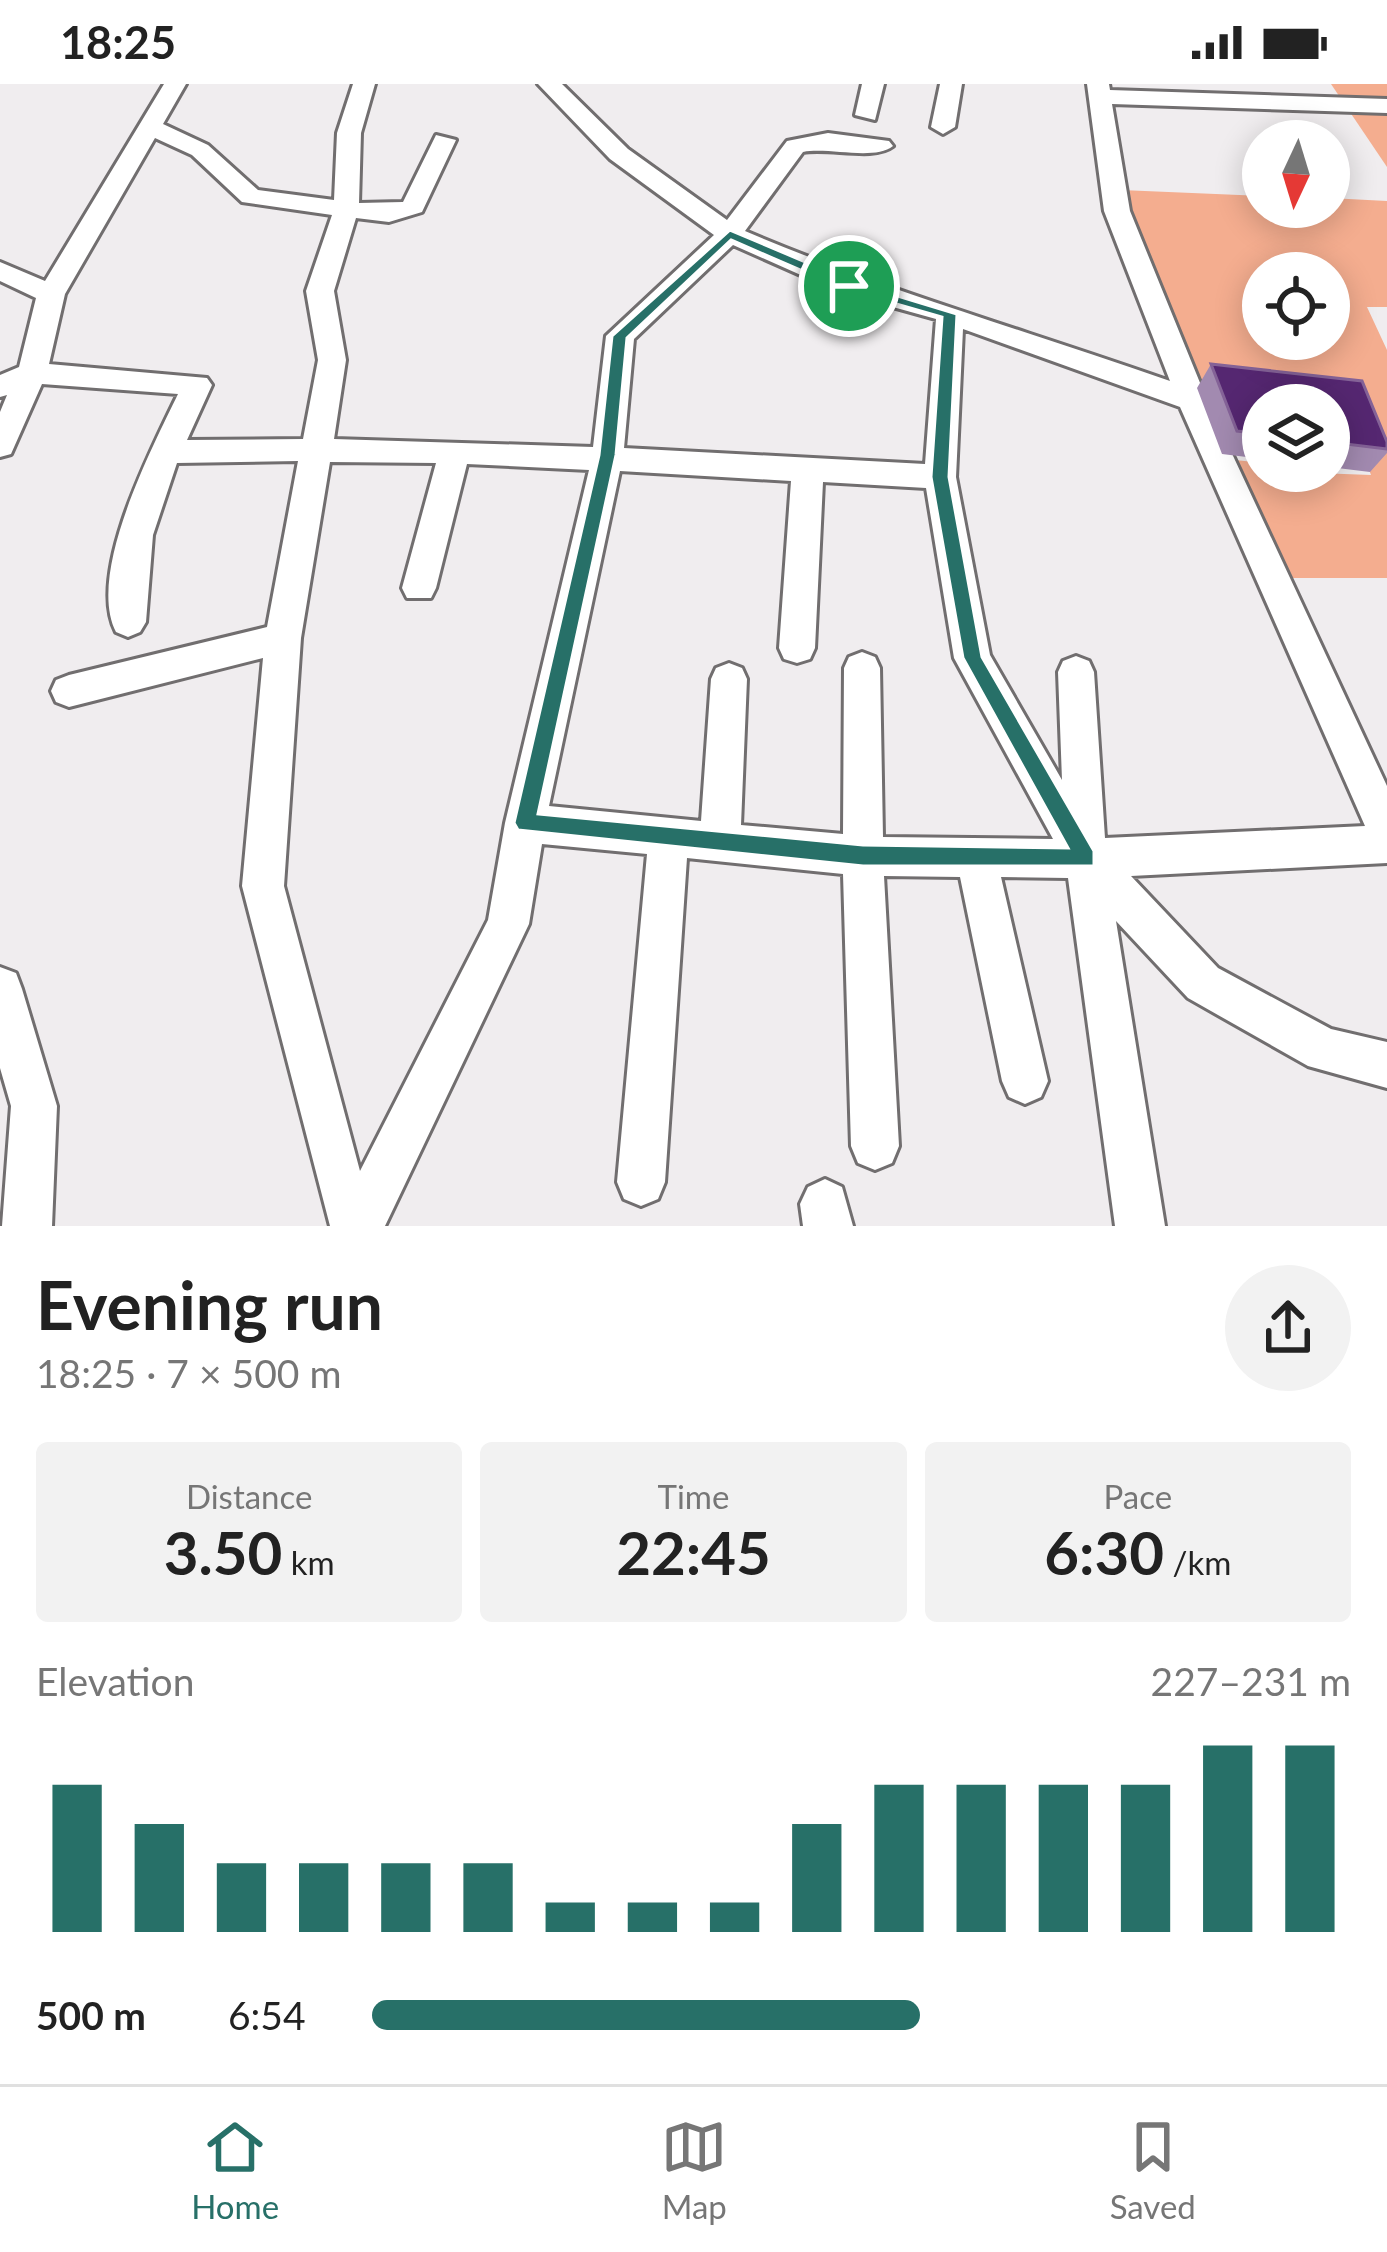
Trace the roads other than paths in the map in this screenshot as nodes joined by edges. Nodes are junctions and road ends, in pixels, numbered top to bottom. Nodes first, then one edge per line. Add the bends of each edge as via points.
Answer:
1 (175, 84) edge
2 (364, 84) edge
3 (550, 84) edge
4 (873, 84) edge
5 (951, 84) edge
6 (1100, 91) edge
7 (1387, 106) edge
8 (149, 126) junction
9 (943, 127) dead end
10 (444, 140) dead end
11 (346, 210) junction
12 (730, 234) junction
13 (0, 270) edge
14 (51, 294) junction
15 (950, 314) junction
16 (32, 373) junction
17 (0, 386) edge
18 (1192, 400) junction
19 (0, 446) edge
20 (314, 447) junction
21 (455, 451) junction
22 (166, 452) junction
23 (608, 455) junction
24 (808, 470) junction
25 (940, 477) junction
26 (419, 588) dead end
27 (128, 622) dead end
28 (283, 638) junction
29 (797, 648) dead end
30 (862, 668) dead end
31 (1076, 672) dead end
32 (729, 679) dead end
33 (69, 692) dead end
34 (525, 823) junction
35 (1387, 830) edge
36 (668, 840) junction
37 (720, 844) junction
38 (1387, 844) edge
39 (863, 856) junction
40 (976, 857) junction
41 (1086, 859) junction
42 (0, 989) edge
43 (1387, 1065) edge
44 (1025, 1082) dead end
45 (875, 1146) dead end
46 (640, 1182) dead end
47 (27, 1226) edge
48 (357, 1226) edge
49 (1140, 1226) edge

1 - 8 street
2 - 11 street via 349,134
3 - 12 street via 619,154
4 - 12 street via 874,131 795,146
5 - 9 street
6 - 7 street
6 - 18 street via 1117,211
8 - 11 street via 200,150 251,197
8 - 14 street
10 - 11 street via 405,213
11 - 20 street via 320,292 332,360
12 - 15 street via 849,286
12 - 23 street via 620,336
13 - 14 street
14 - 16 street
15 - 18 street
15 - 25 street
16 - 17 street
16 - 19 street
16 - 22 street via 197,385
18 - 35 street
20 - 21 street
20 - 22 street
20 - 28 street
21 - 23 street
21 - 26 street
22 - 27 street via 126,572
23 - 24 street
23 - 34 street
24 - 25 street
24 - 29 street
25 - 41 street via 972,658
28 - 33 street
28 - 48 street via 263,886
30 - 39 street
31 - 41 street
32 - 37 street
34 - 36 street
34 - 48 street via 508,924
36 - 37 street
36 - 46 street
37 - 39 street
38 - 41 street
39 - 40 street
39 - 45 street
40 - 41 street
40 - 44 street
41 - 43 street via 1203,983 1324,1051
41 - 49 street
42 - 47 street via 34,1106

